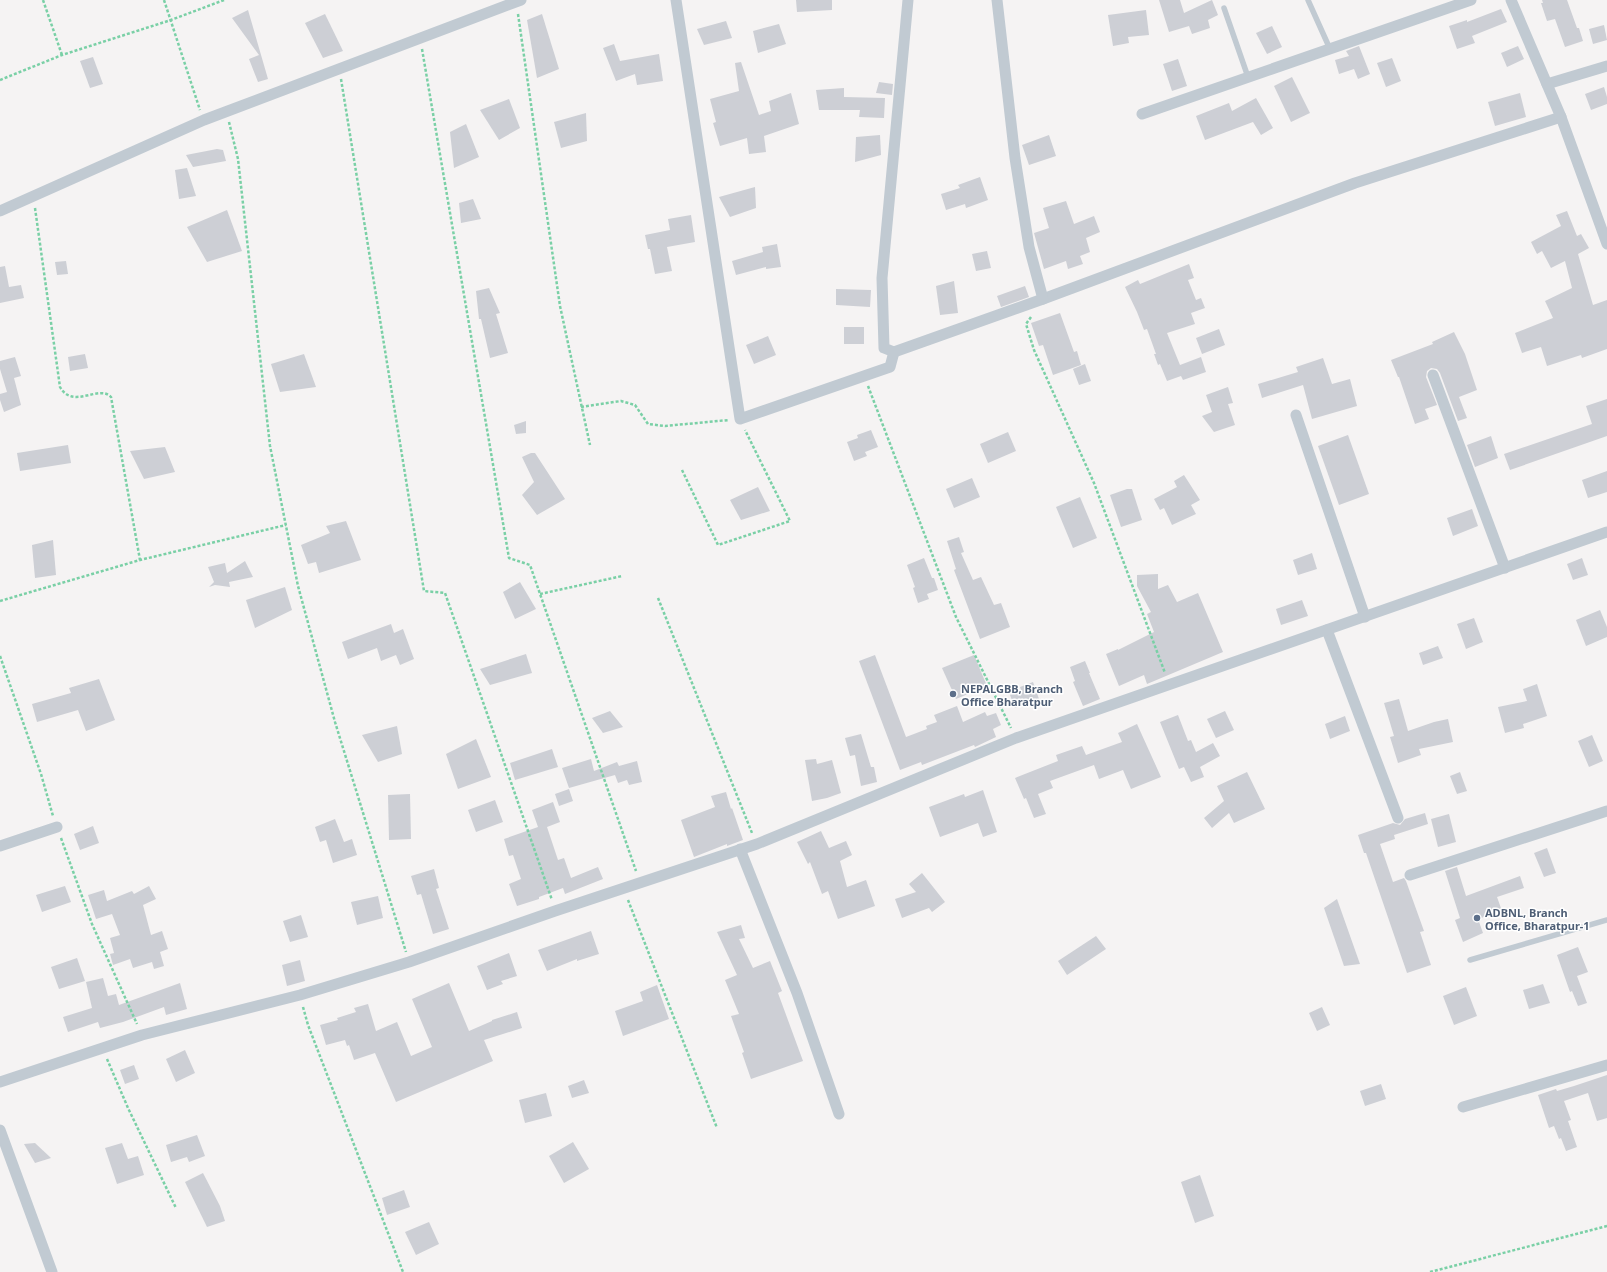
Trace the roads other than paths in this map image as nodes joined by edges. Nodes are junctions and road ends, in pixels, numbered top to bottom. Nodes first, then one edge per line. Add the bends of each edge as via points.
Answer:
1 (676, 0) edge
2 (908, 0) edge
3 (997, 0) edge
4 (1308, 0) edge
5 (1472, 0) edge
6 (1511, 0) edge
7 (519, 1) edge
8 (1224, 8) dead end
9 (1330, 49) junction
10 (1607, 66) edge
11 (1248, 77) junction
12 (1547, 84) junction
13 (1142, 114) dead end
14 (1561, 117) junction
15 (0, 211) edge
16 (1607, 244) edge
17 (1043, 299) junction
18 (894, 352) junction
19 (1433, 376) dead end
20 (1296, 414) dead end
21 (1607, 532) edge
22 (1505, 568) junction
23 (1365, 617) junction
24 (1327, 630) junction
25 (1607, 812) edge
26 (1398, 818) dead end
27 (57, 827) road end
28 (0, 846) edge
29 (740, 849) junction
30 (1410, 875) dead end
31 (1607, 920) edge
32 (1470, 960) dead end
33 (1607, 1064) edge
34 (0, 1082) edge
35 (1463, 1107) dead end
36 (839, 1114) dead end
37 (0, 1130) edge
38 (52, 1272) edge

1 - 18 street via 740,419 890,367
2 - 18 street via 882,278 884,348
3 - 17 street via 1015,158 1029,247
4 - 9 lane
5 - 9 street
6 - 12 street
7 - 15 street via 204,120
8 - 11 lane
9 - 11 street
10 - 12 street
11 - 13 street
12 - 14 street
14 - 16 street
14 - 17 street via 1355,183
17 - 18 street
19 - 22 street
20 - 23 street
21 - 22 street
22 - 23 street
23 - 24 street
24 - 26 street
24 - 29 street via 1016,738
25 - 30 street
27 - 28 street
29 - 34 street via 409,962 300,995 103,1047
29 - 36 street via 797,993
31 - 32 lane
33 - 35 street
37 - 38 street

